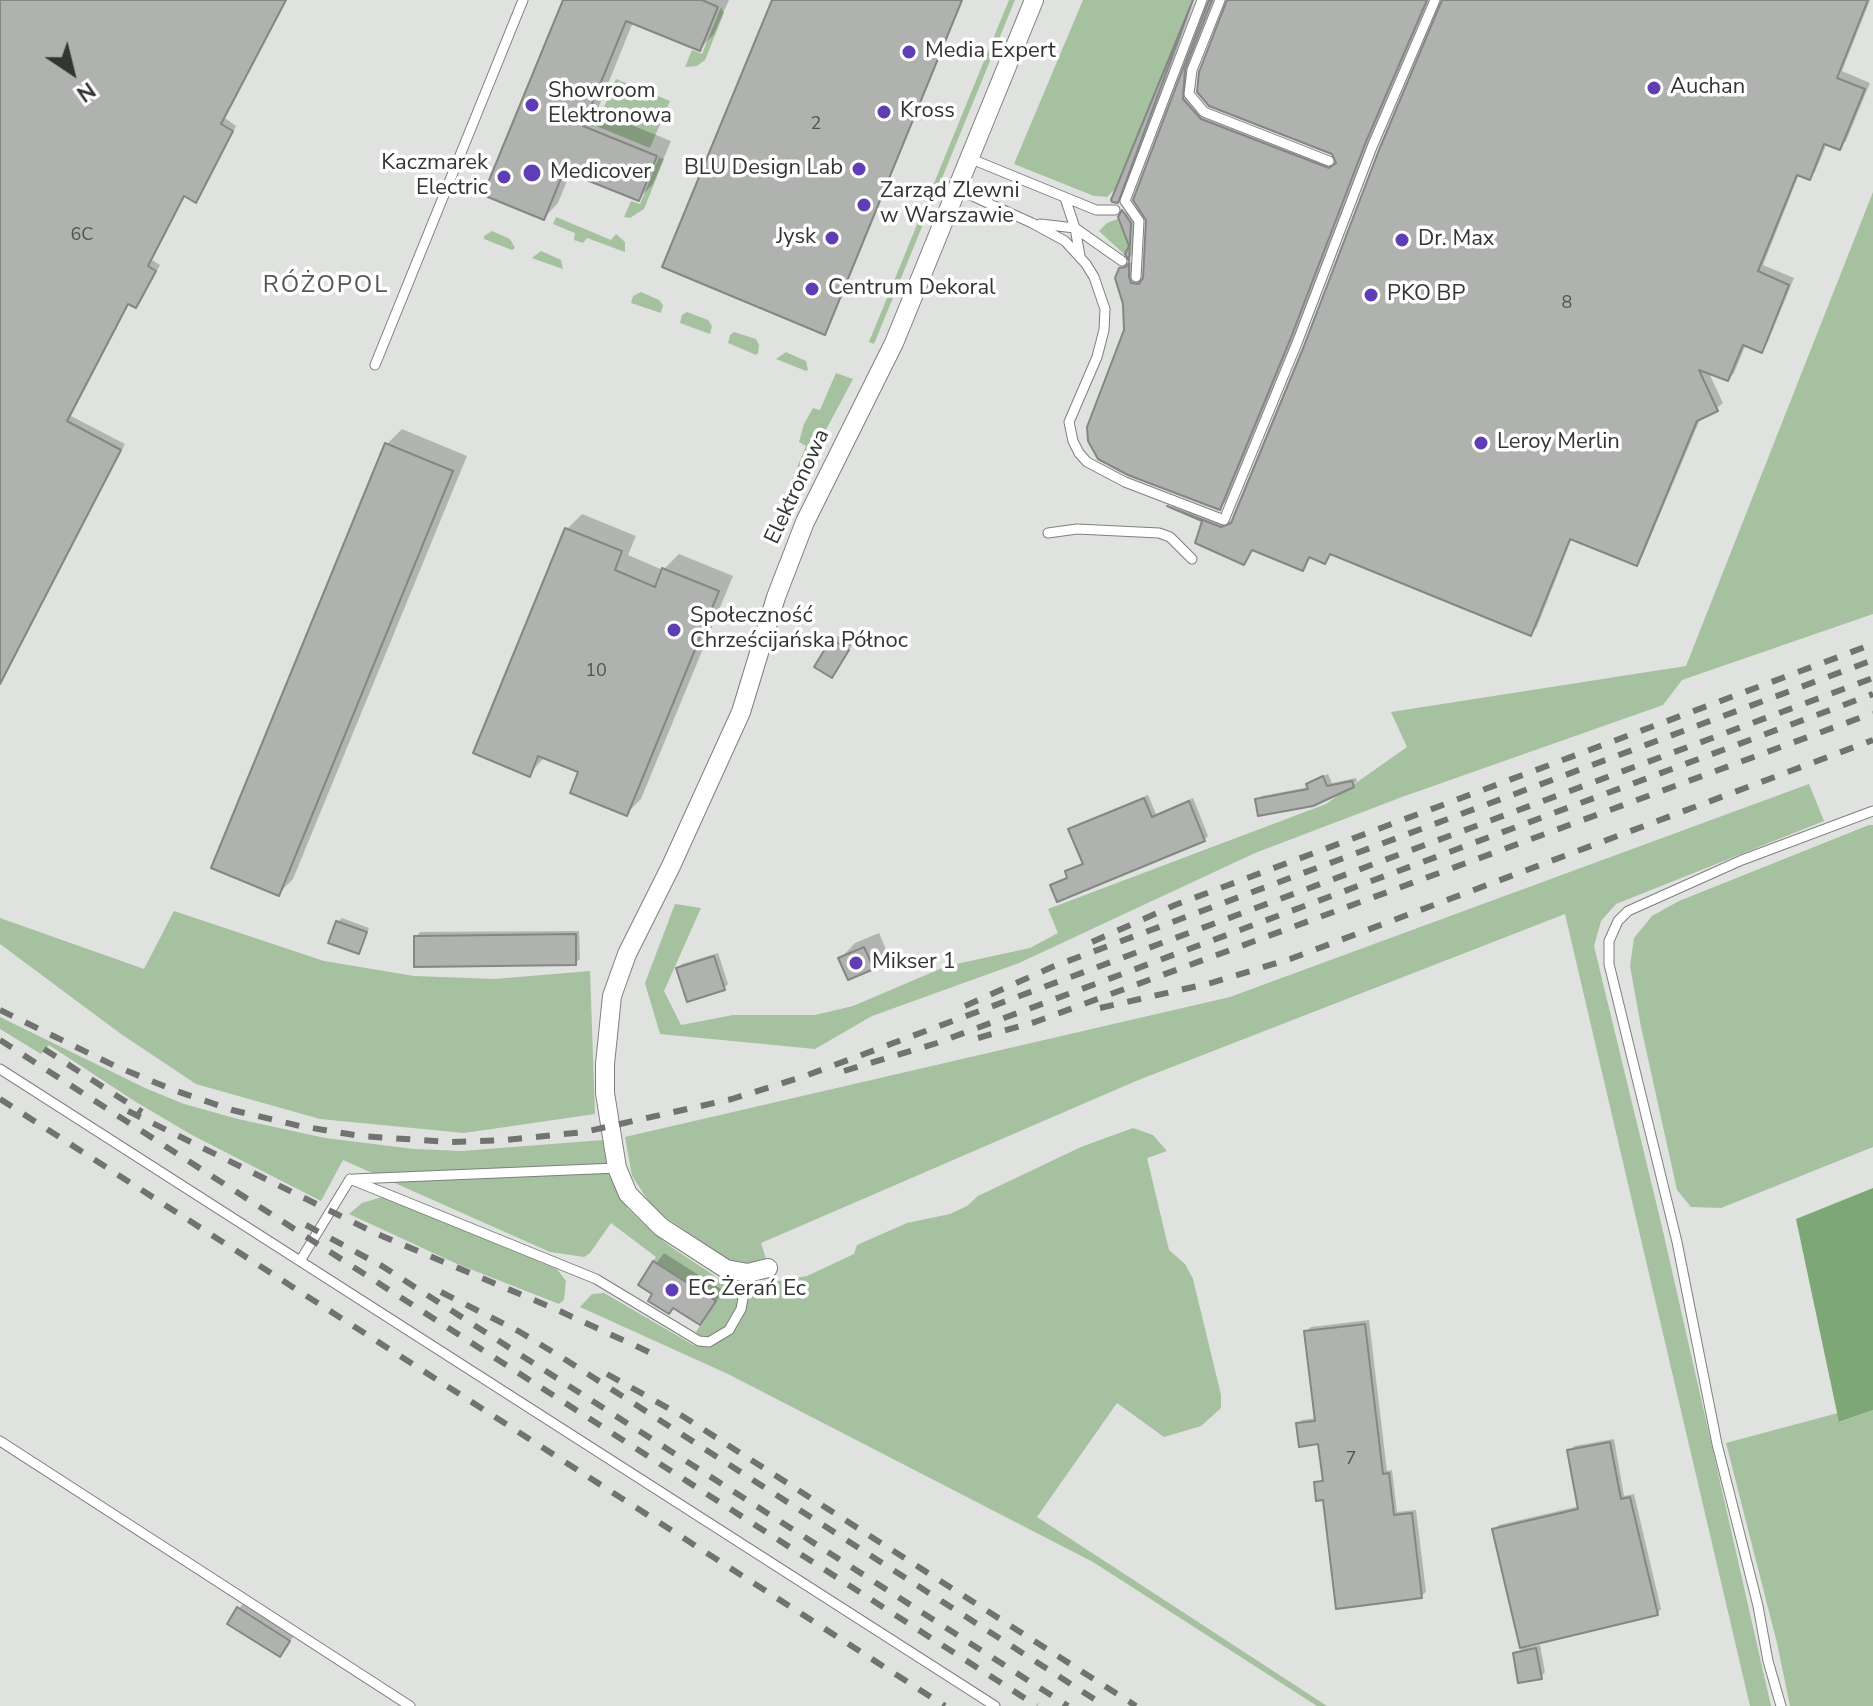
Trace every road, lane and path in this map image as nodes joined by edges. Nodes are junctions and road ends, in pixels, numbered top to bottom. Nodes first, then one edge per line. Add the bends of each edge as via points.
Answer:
1 (523, 0) edge
2 (1034, 0) edge
3 (1202, 0) edge
4 (1220, 0) edge
5 (1435, 0) edge
6 (969, 158) junction
7 (1329, 161) dead end
8 (957, 189) junction
9 (1065, 198) junction
10 (1115, 210) dead end
11 (1032, 223) junction
12 (1075, 228) junction
13 (1080, 256) junction
14 (1122, 261) dead end
15 (1136, 277) dead end
16 (375, 365) dead end
17 (1048, 533) dead end
18 (1192, 559) dead end
19 (1873, 811) edge
20 (0, 1069) edge
21 (617, 1168) junction
22 (350, 1179) junction
23 (300, 1261) junction
24 (768, 1268) dead end
25 (748, 1273) junction
26 (0, 1441) edge
27 (410, 1706) edge
28 (995, 1706) edge
29 (1781, 1706) edge

1 - 16 lane
2 - 6 street, Elektronowa
3 - 15 lane via 1125,201 1139,221
4 - 7 lane via 1192,70 1189,94 1204,112
5 - 13 lane via 1224,520 1125,482 1079,453 1069,422 1097,357 1105,309 1101,291
6 - 8 street, Elektronowa
6 - 9 lane
8 - 11 lane
8 - 21 street, Elektronowa via 894,343 805,522 741,712 612,996 605,1093
9 - 10 lane via 1096,210
9 - 12 lane
11 - 12 lane
11 - 13 lane
12 - 13 lane
12 - 14 lane
17 - 18 lane via 1159,533
19 - 29 lane via 1742,860 1628,911 1609,941 1609,964
20 - 23 lane
21 - 22 lane
21 - 25 street via 628,1194 661,1227 726,1269
22 - 23 lane
22 - 25 lane via 596,1279 699,1341 709,1342 729,1330 741,1309
23 - 28 lane
24 - 25 street
26 - 27 lane

